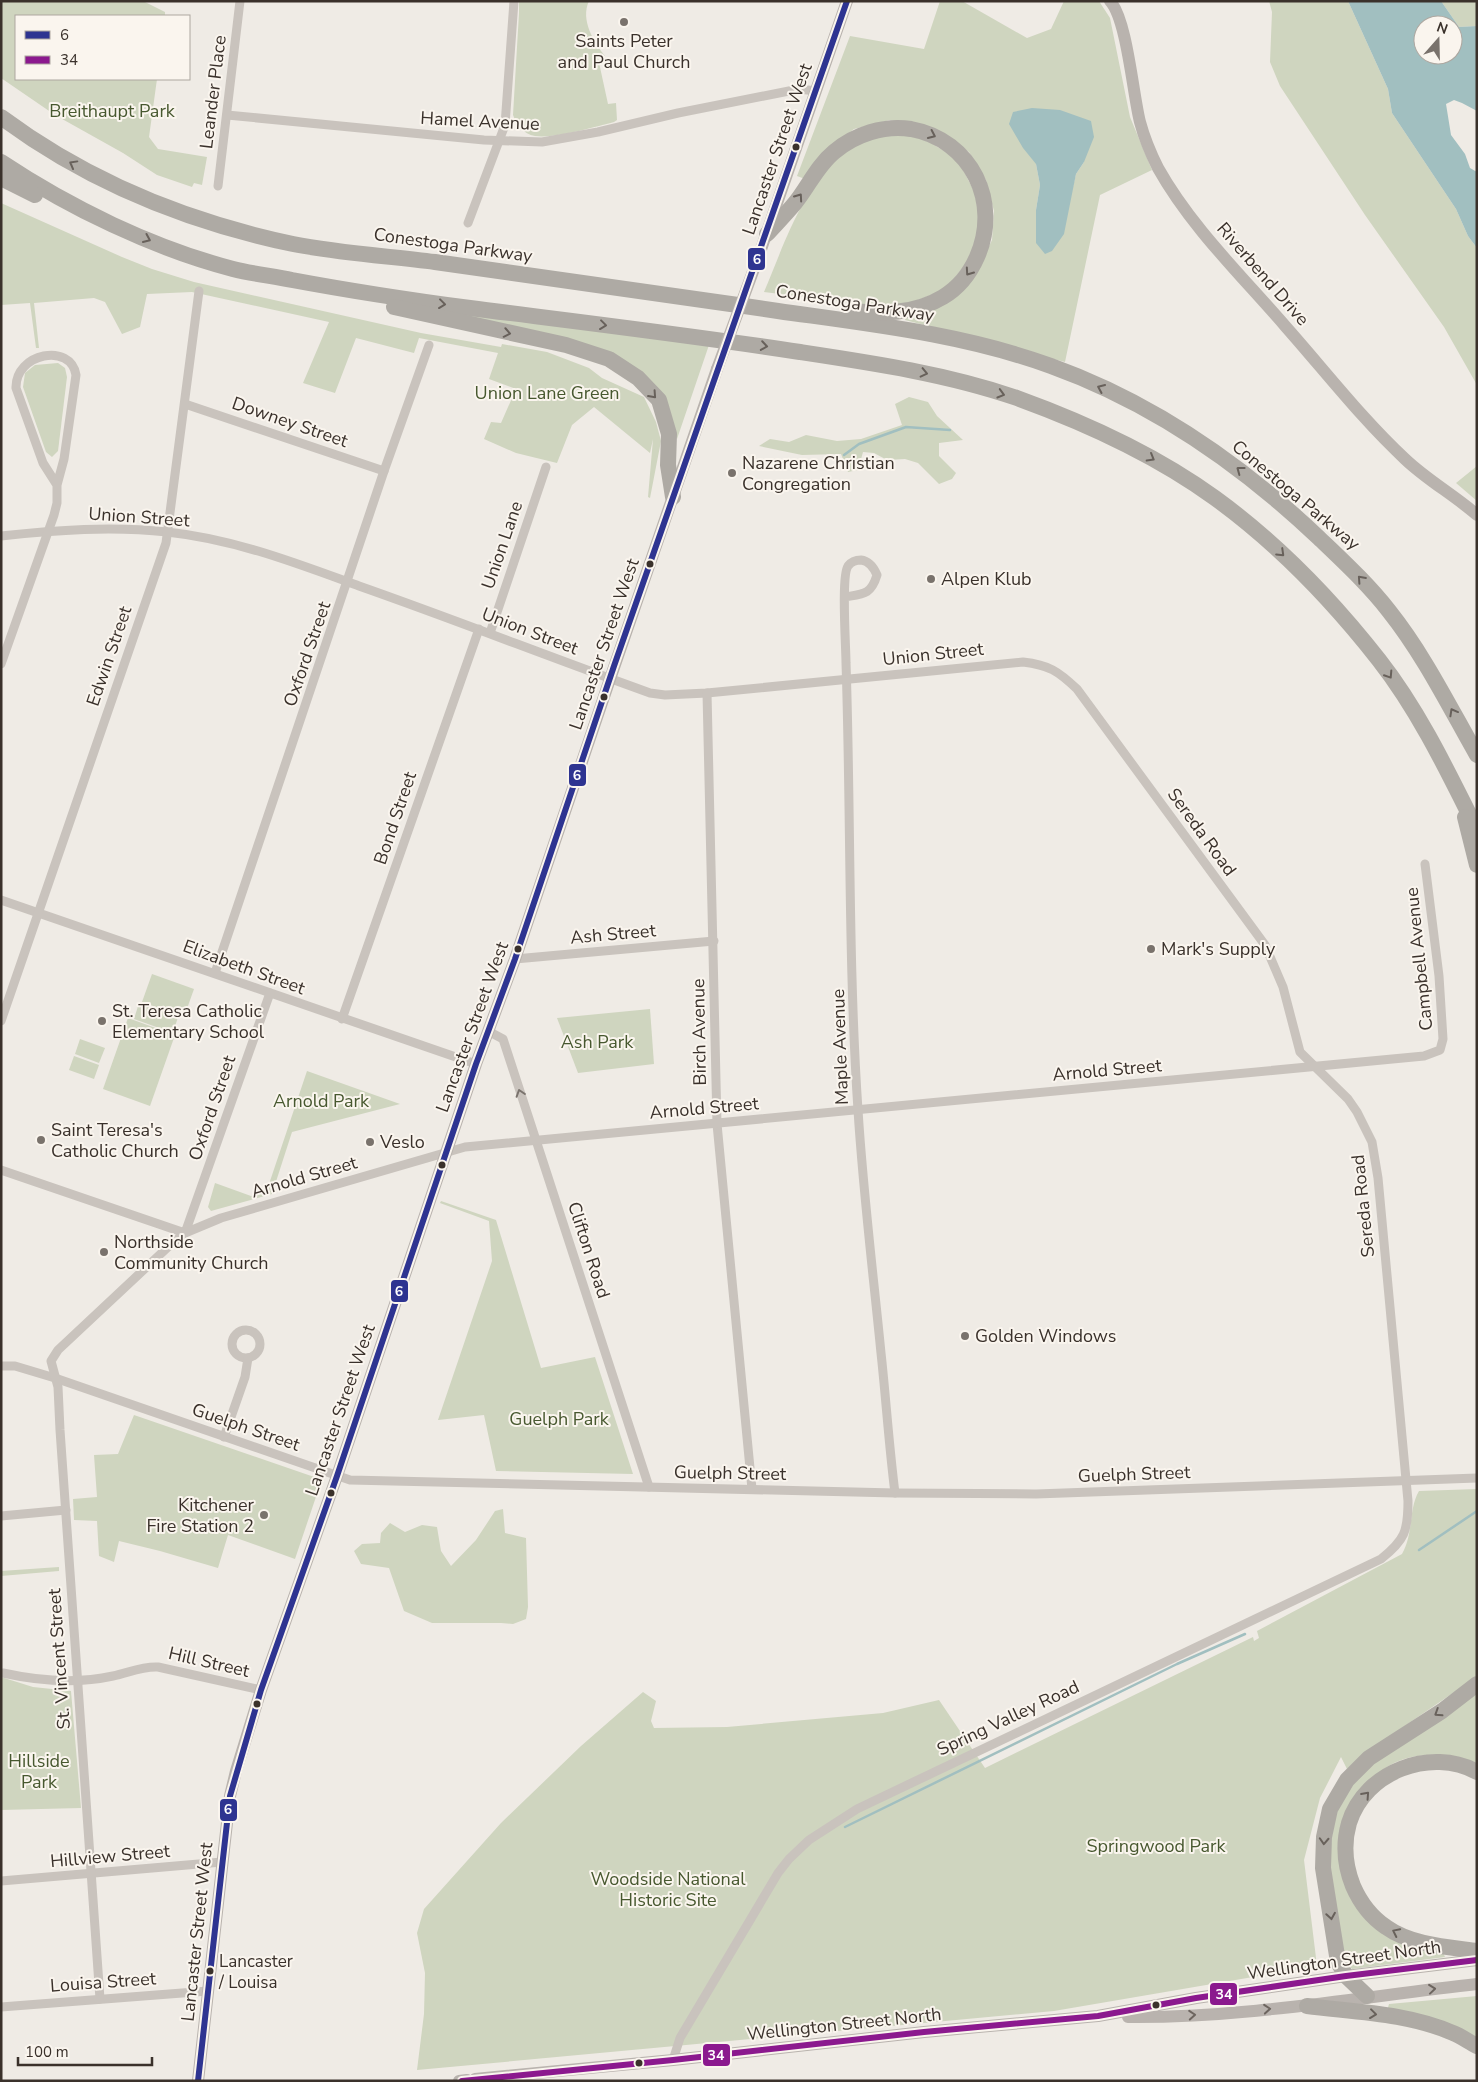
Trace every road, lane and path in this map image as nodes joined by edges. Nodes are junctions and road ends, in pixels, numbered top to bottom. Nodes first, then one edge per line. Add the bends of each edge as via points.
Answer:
1 (240, 1) edge
2 (514, 1) edge
3 (847, 1) edge
4 (1113, 2) edge
5 (816, 91) junction
6 (227, 115) junction
7 (1, 117) edge
8 (500, 140) junction
9 (1, 162) edge
10 (1, 178) edge
11 (218, 186) dead end
12 (103, 219) junction
13 (468, 222) dead end
14 (766, 234) junction
15 (307, 283) junction
16 (200, 291) dead end
17 (641, 291) junction
18 (429, 345) dead end
19 (185, 404) junction
20 (546, 467) dead end
21 (384, 471) junction
22 (57, 485) junction
23 (673, 497) junction
24 (1477, 515) edge
25 (48, 531) junction
26 (167, 532) junction
27 (1, 536) edge
28 (349, 582) junction
29 (845, 597) junction
30 (479, 629) junction
31 (490, 633) junction
32 (1, 664) edge
33 (610, 679) junction
34 (847, 679) junction
35 (707, 693) junction
36 (1113, 738) joint
37 (1477, 755) edge
38 (1462, 800) junction
39 (1477, 830) edge
40 (1425, 864) dead end
41 (1477, 865) edge
42 (1, 900) edge
43 (37, 912) junction
44 (714, 941) junction
45 (515, 959) junction
46 (216, 973) junction
47 (270, 993) junction
48 (342, 1019) junction
49 (1, 1021) edge
50 (488, 1031) junction
51 (1440, 1050) joint
52 (476, 1064) junction
53 (1316, 1066) junction
54 (858, 1110) junction
55 (717, 1124) junction
56 (536, 1139) junction
57 (447, 1153) junction
58 (1, 1170) edge
59 (185, 1233) junction
60 (248, 1358) dead end
61 (1, 1366) edge
62 (55, 1378) junction
63 (224, 1437) junction
64 (337, 1476) junction
65 (1477, 1478) edge
66 (1405, 1481) junction
67 (649, 1487) junction
68 (752, 1489) junction
69 (895, 1493) junction
70 (66, 1510) junction
71 (1, 1516) edge
72 (3, 1673) dead end
73 (78, 1681) junction
74 (1477, 1684) edge
75 (261, 1690) junction
76 (1477, 1772) edge
77 (222, 1862) junction
78 (91, 1873) junction
79 (1, 1881) edge
80 (1477, 1951) edge
81 (1477, 1960) edge
82 (1346, 1976) junction
83 (1477, 1984) edge
84 (208, 1991) junction
85 (1366, 1996) junction
86 (100, 1999) junction
87 (1307, 2006) junction
88 (1, 2007) edge
89 (1098, 2016) junction
90 (1477, 2046) edge
91 (674, 2060) junction
92 (545, 2077) edge
93 (467, 2080) edge
94 (198, 2081) edge

1 - 6 street, Leander Place
2 - 8 street via 505,125
3 - 5 main road, Lancaster Street West
4 - 24 main road, Riverbend Drive via 1122,28 1140,121 1170,188 1202,230 1379,433 1423,475
5 - 8 street, Hamel Avenue via 799,89 542,142
5 - 14 main road, Lancaster Street West
6 - 8 street, Hamel Avenue
6 - 11 street, Leander Place
17 -> 7 highway, Conestoga Parkway via 297,244 236,230 115,187 38,145
8 - 13 street
9 - 12 highway
10 - 12 highway via 56,206
12 -> 15 highway via 170,249 235,269
14 -> 17 highway via 796,202 834,152 863,135 886,128 923,132 955,150 978,181 987,217 984,241 966,277 944,297 900,312 872,313
14 - 23 main road, Lancaster Street West, bridge
15 -> 23 highway via 346,296 566,345 609,359 638,378 659,400 669,434 668,465
15 -> 38 highway via 892,366 1016,398 1083,425 1148,456 1206,492 1279,550 1334,607 1380,662 1423,727
16 - 19 street, Edwin Street
37 -> 17 highway, Conestoga Parkway via 1428,666 1388,610 1350,568 1241,470 1178,427 1120,396 1052,366 988,347 904,329
18 - 21 street, Oxford Street
19 - 21 street, Downey Street
19 - 26 street, Edwin Street
20 - 31 street, Union Lane
21 - 28 street, Oxford Street
22 - 22 street via 64,460 76,375 70,361 54,356 27,362 17,374 16,388 43,463
22 - 25 street via 57,503
23 - 33 main road, Lancaster Street West
25 - 26 street, Union Street via 92,528
25 - 27 street, Union Street
25 - 32 street
26 - 28 street, Union Street via 252,548
26 - 43 street, Edwin Street via 165,546
28 - 30 street, Union Street
28 - 46 street, Oxford Street
29 - 29 street, Maple Avenue via 866,593 874,587 877,575 864,560 848,566
29 - 34 street, Maple Avenue
30 - 31 street, Union Street
30 - 48 street, Bond Street
31 - 33 street, Union Street
33 - 35 street, Union Street via 650,693
33 - 45 main road, Lancaster Street West
34 - 35 street, Union Street
34 - 36 street, Union Street via 1023,662 1041,664 1058,671 1077,689
34 - 54 street, Maple Avenue
35 - 44 street, Birch Avenue
36 - 53 street, Sereda Road via 1265,946 1283,987 1300,1052
38 - 39 highway
38 - 41 highway
40 - 51 street, Campbell Avenue via 1439,976 1443,1039
42 - 43 street, Elizabeth Street
43 - 46 street, Elizabeth Street
43 - 49 street, Edwin Street
44 - 45 street, Ash Street
44 - 55 street, Birch Avenue
45 - 50 main road, Lancaster Street West
46 - 47 street, Elizabeth Street
47 - 48 street, Elizabeth Street
47 - 59 street, Oxford Street
48 - 52 street, Elizabeth Street
50 - 52 main road, Lancaster Street West
56 -> 50 street, Clifton Road via 503,1039
51 - 53 street, Arnold Street via 1424,1056
52 - 57 main road, Lancaster Street West
53 - 54 street, Arnold Street
53 - 66 street, Sereda Road via 1352,1106 1372,1142
54 - 55 street, Arnold Street
54 - 69 street, Maple Avenue
55 - 56 street, Arnold Street
55 - 68 street, Birch Avenue
56 - 57 street, Arnold Street via 465,1147
56 - 67 street, Clifton Road
57 - 59 street, Arnold Street via 221,1218
57 - 64 main road, Lancaster Street West
58 - 59 street
59 - 62 street, Arnold Street via 58,1350 51,1361
60 - 63 street via 245,1377
61 - 62 street, Guelph Street via 15,1366
62 - 63 street, Guelph Street
62 - 70 street, St. Vincent Street
63 - 64 street, Guelph Street
64 - 67 street, Guelph Street via 350,1480
64 - 75 main road, Lancaster Street West
65 - 66 street, Guelph Street
66 - 69 street, Guelph Street via 1036,1494
66 - 91 street, Spring Valley Road via 1408,1523 1403,1538 1381,1559 857,1809 809,1840 789,1859 765,1893 680,2038
67 - 68 street, Guelph Street
68 - 69 street, Guelph Street
70 - 71 street
70 - 73 street, St. Vincent Street
72 - 73 street, Hill Street via 32,1679
73 - 75 street, Hill Street via 158,1666
73 - 78 street, St. Vincent Street
74 -> 82 highway via 1369,1758 1347,1780 1330,1810 1324,1837 1324,1868 1338,1962
75 - 77 main road, Lancaster Street West via 232,1784
80 -> 76 highway via 1426,1943 1386,1928 1373,1917 1357,1895 1345,1857 1349,1822 1357,1806 1366,1793 1391,1772 1434,1761 1466,1766
77 - 78 street, Hillview Street
77 - 84 main road, Lancaster Street West
78 - 79 street, Hillview Street
78 - 86 street, St. Vincent Street
81 - 82 main road, Wellington Street North
82 - 85 highway
82 - 89 main road, Wellington Street North
85 -> 83 main road, Wellington Street North
84 - 86 street, Louisa Street
84 - 94 main road, Lancaster Street West
85 - 87 main road, Wellington Street North
86 - 88 street, Louisa Street
89 -> 87 main road, Wellington Street North via 1157,2017
87 -> 90 highway via 1420,2023 1453,2033
89 - 91 main road, Wellington Street North
91 - 92 main road, Wellington Street North
92 - 93 main road, Wellington Street North

